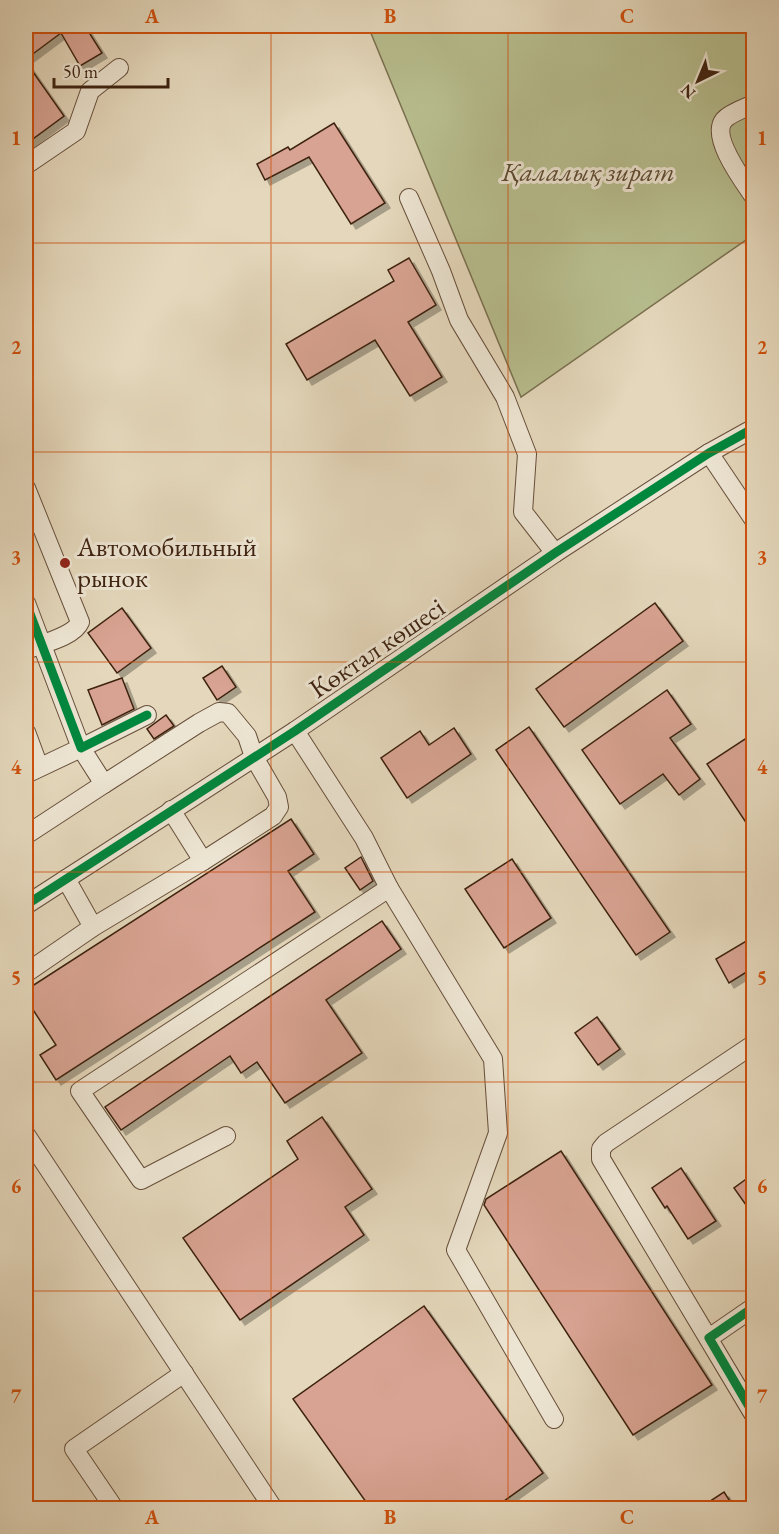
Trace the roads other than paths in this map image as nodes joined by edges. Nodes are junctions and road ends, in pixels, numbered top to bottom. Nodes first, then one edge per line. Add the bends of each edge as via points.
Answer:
1 (119, 68) dead end
2 (753, 104) edge
3 (26, 165) edge
4 (753, 197) edge
5 (409, 198) dead end
6 (753, 428) edge
7 (709, 453) junction
8 (26, 488) edge
9 (753, 520) edge
10 (555, 553) junction
11 (26, 603) edge
12 (34, 647) edge
13 (147, 715) dead end
14 (295, 731) junction
15 (26, 732) edge
16 (81, 748) junction
17 (254, 757) junction
18 (32, 771) edge
19 (104, 784) junction
20 (171, 810) junction
21 (26, 836) edge
22 (203, 861) junction
23 (66, 879) junction
24 (389, 888) junction
25 (26, 905) edge
26 (93, 927) junction
27 (26, 973) edge
28 (753, 1044) edge
29 (26, 1135) edge
30 (226, 1136) dead end
31 (753, 1307) edge
32 (709, 1338) junction
33 (184, 1373) junction
34 (753, 1415) edge
35 (554, 1419) dead end
36 (114, 1509) edge
37 (273, 1509) edge

1 - 3 street via 90,91 75,131
2 - 4 street via 725,118 720,134 729,158
5 - 10 street via 459,320 505,397 527,454 523,512
6 - 7 street, Көктал көшесі
7 - 9 street
7 - 10 street, Көктал көшесі
8 - 12 street via 80,622 70,633
10 - 14 street, Көктал көшесі
11 - 12 street
12 - 16 street
13 - 16 street
14 - 17 street, Көктал көшесі
14 - 24 street via 364,838
15 - 18 street
16 - 18 street
16 - 19 street
17 - 19 street via 247,736 228,713 219,712
17 - 20 street, Көктал көшесі
17 - 22 street via 279,807 273,816
19 - 21 street
20 - 22 street
20 - 23 street, Көктал көшесі
22 - 26 street
23 - 25 street, Көктал көшесі
23 - 26 street
24 - 30 street via 80,1091 141,1179
24 - 35 street via 493,1059 498,1133 456,1250
26 - 27 street
28 - 32 street via 602,1149 601,1159
29 - 33 street
31 - 32 street
32 - 34 street
33 - 36 street via 74,1449
33 - 37 street

